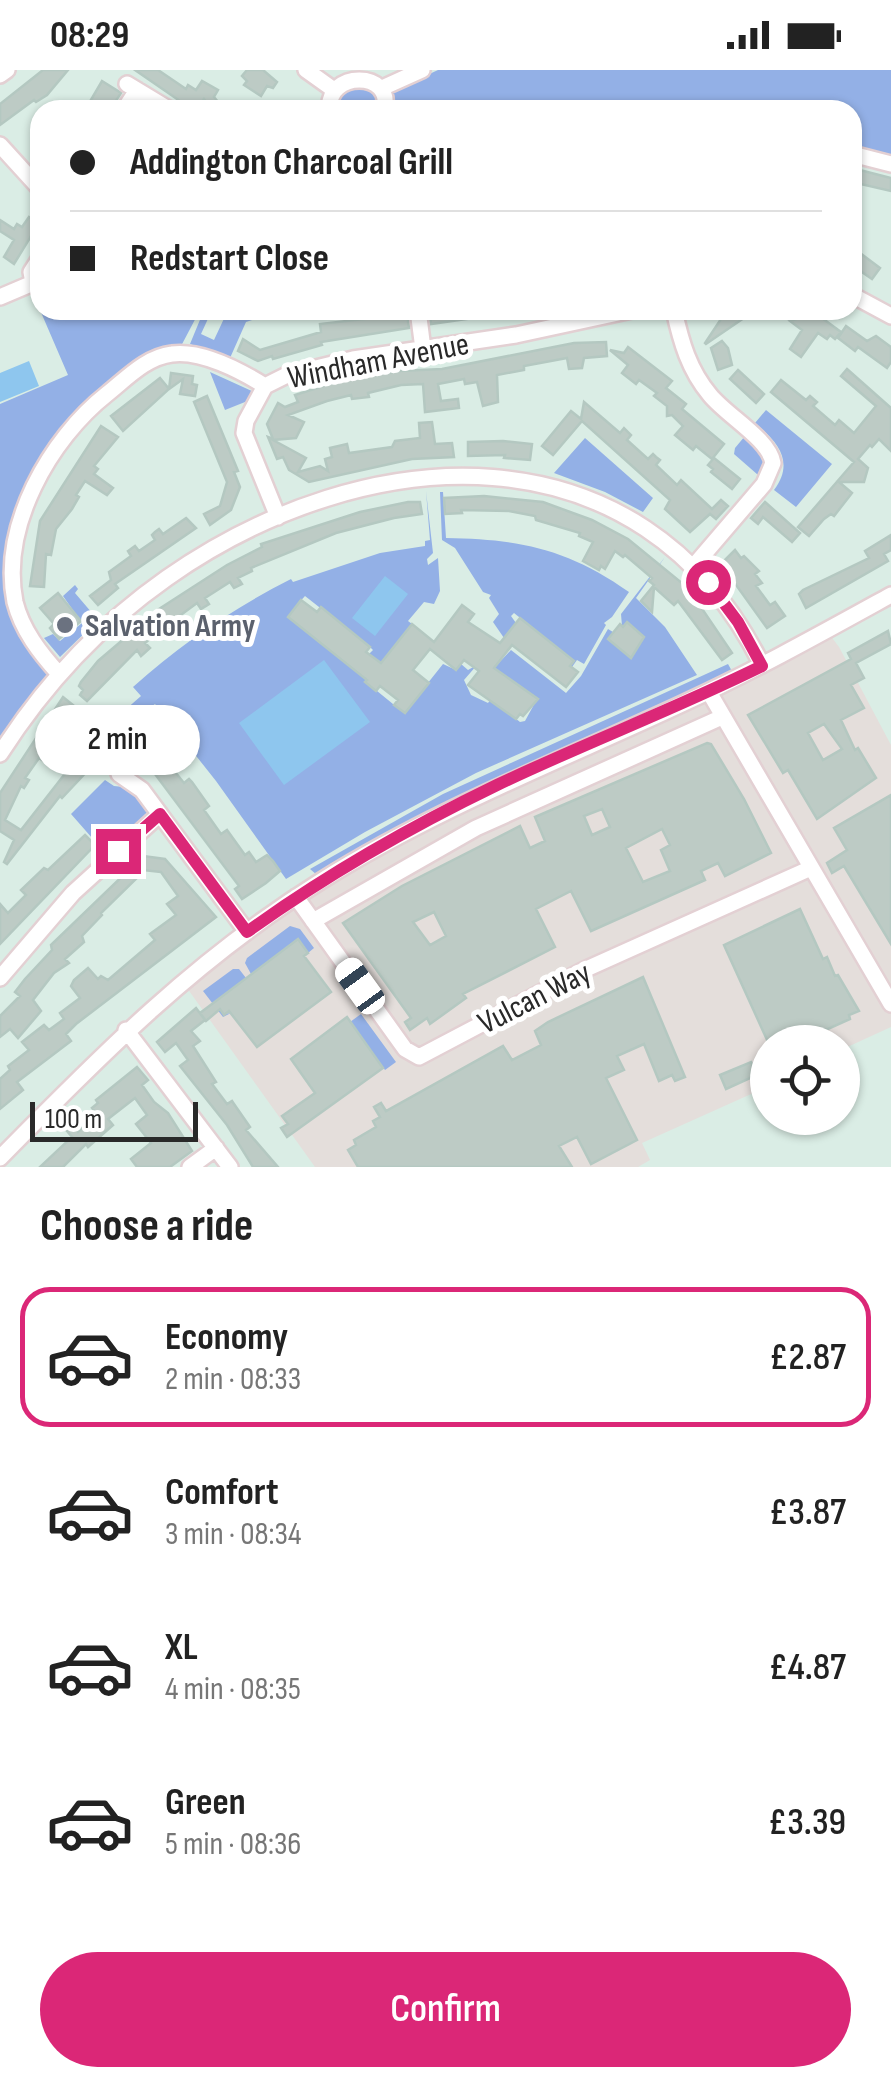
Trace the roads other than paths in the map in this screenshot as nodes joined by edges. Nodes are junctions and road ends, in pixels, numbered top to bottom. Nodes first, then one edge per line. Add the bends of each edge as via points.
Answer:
1 (7, 70) edge
2 (306, 70) edge
3 (422, 70) edge
4 (361, 74) edge
5 (0, 76) edge
6 (382, 88) junction
7 (334, 90) junction
8 (127, 100) edge
9 (153, 100) edge
10 (330, 100) edge
11 (386, 100) edge
12 (3, 153) edge
13 (862, 157) edge
14 (891, 164) edge
15 (30, 179) edge
16 (30, 285) edge
17 (0, 297) edge
18 (862, 300) edge
19 (891, 316) edge
20 (419, 320) edge
21 (586, 320) edge
22 (677, 320) edge
23 (423, 349) junction
24 (265, 386) junction
25 (278, 516) junction
26 (693, 567) junction
27 (891, 595) edge
28 (762, 666) junction
29 (59, 674) junction
30 (709, 692) junction
31 (722, 717) junction
32 (0, 754) edge
33 (526, 772) junction
34 (119, 774) dead end
35 (538, 799) junction
36 (160, 814) junction
37 (811, 868) junction
38 (296, 897) junction
39 (313, 921) junction
40 (247, 932) junction
41 (0, 978) edge
42 (891, 1004) edge
43 (126, 1030) junction
44 (216, 1148) junction
45 (0, 1158) edge
46 (190, 1167) edge
47 (230, 1167) edge

1 - 5 street
2 - 7 street
3 - 6 street
4 - 6 street
4 - 7 street
6 - 11 street
7 - 10 street
8 - 9 street via 132,87
12 - 15 street
13 - 14 street
16 - 17 street
18 - 19 street
20 - 23 street
21 - 23 street, Windham Avenue
22 - 26 street via 701,383 766,446 773,463 764,484
23 - 24 street, Windham Avenue via 334,363
24 - 25 street, Windham Avenue via 244,433
24 - 29 street via 197,356 159,357 86,410 50,453 22,510 12,583 21,619
25 - 26 street via 387,485 519,478 612,508
25 - 29 street via 169,576
26 - 28 street via 732,613
27 - 28 street
28 - 30 street
29 - 32 street
30 - 31 street
30 - 33 street
31 - 35 street
31 - 37 street
33 - 35 street
33 - 38 street
34 - 36 street
35 - 39 street
36 - 40 street
36 - 41 street via 74,893
37 - 39 street, Vulcan Way via 584,970 419,1057 405,1049
37 - 42 street
38 - 39 street, Vulcan Way
38 - 40 street
40 - 43 street
43 - 44 street
43 - 45 street
44 - 46 street
44 - 47 street

